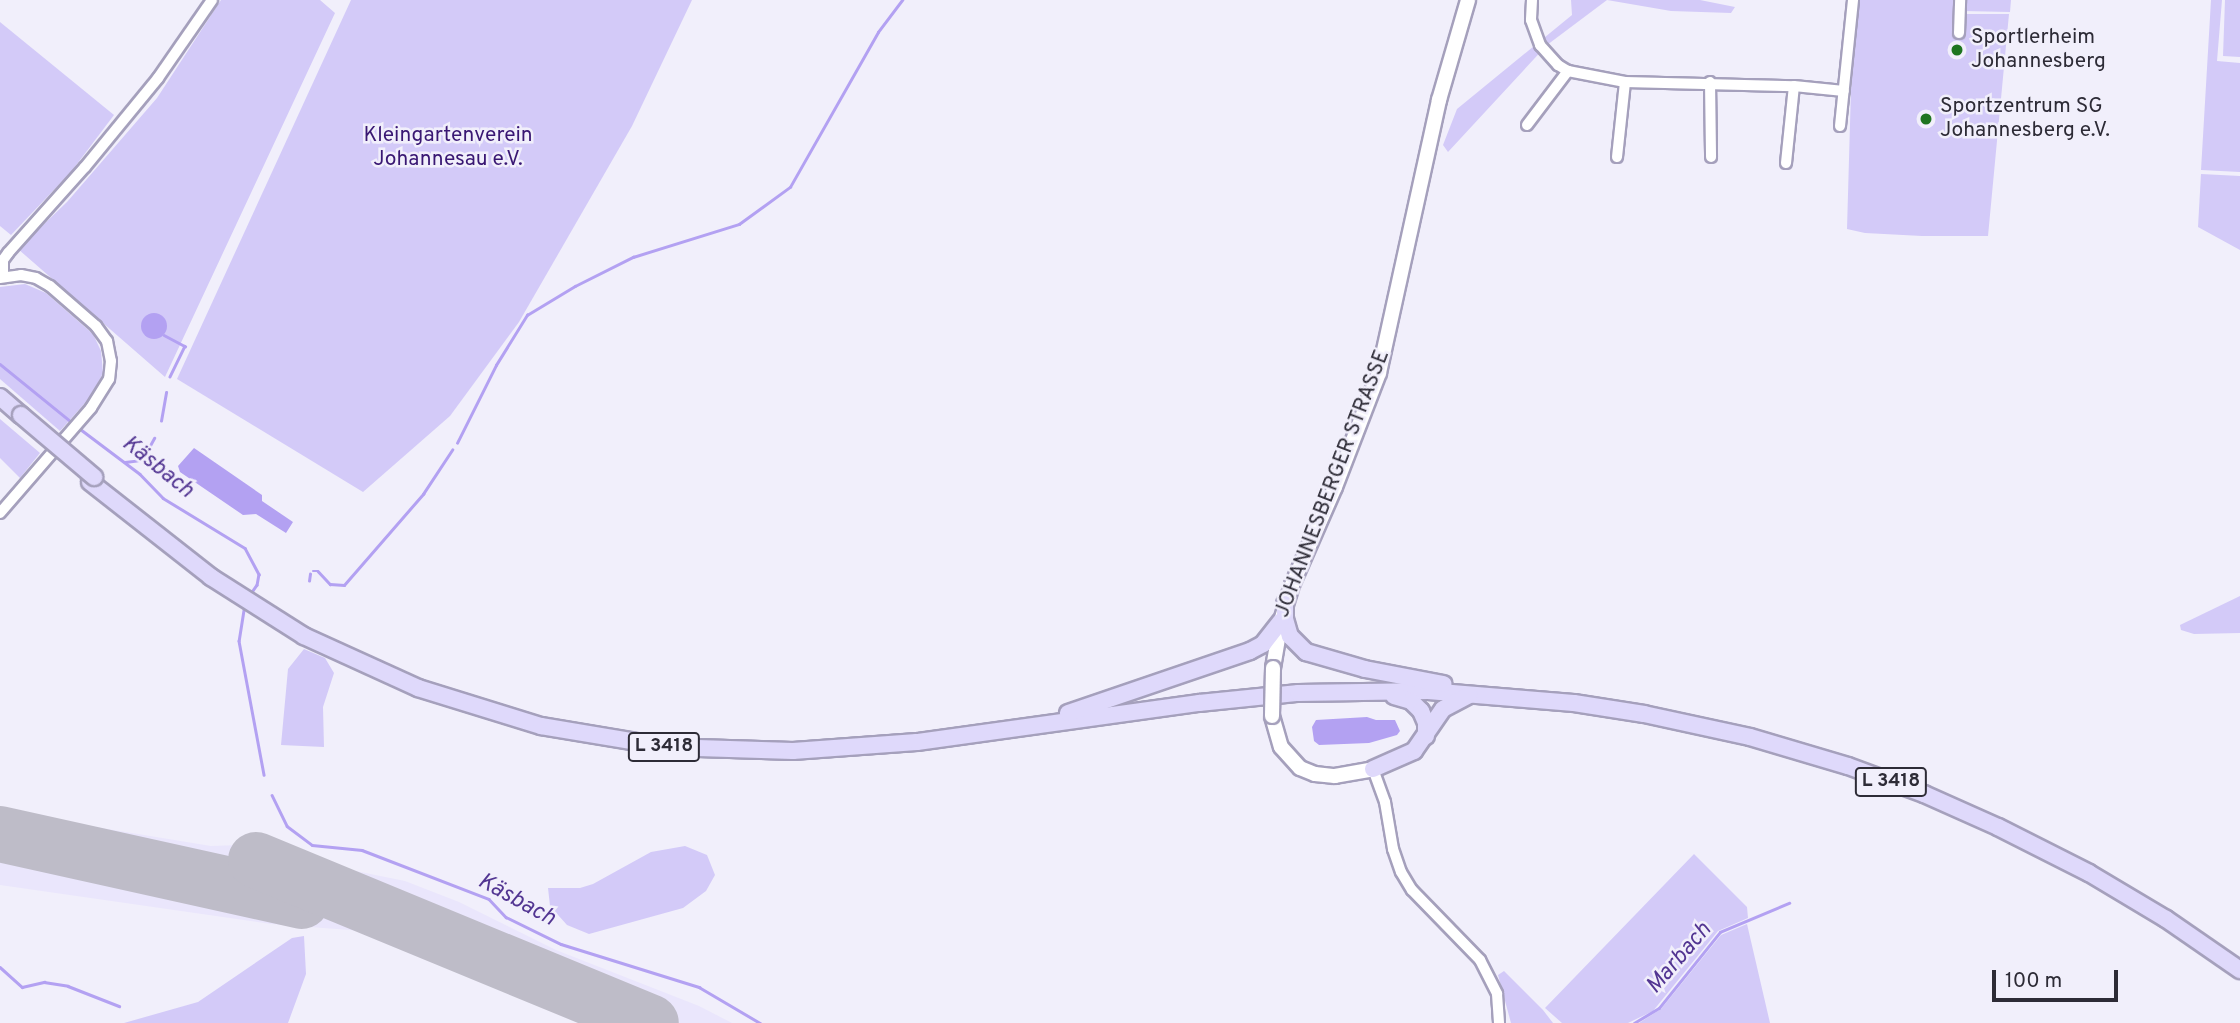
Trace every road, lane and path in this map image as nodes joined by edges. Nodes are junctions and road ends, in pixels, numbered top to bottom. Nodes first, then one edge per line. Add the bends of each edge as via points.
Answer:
1 (212, 0) edge
2 (1468, 0) edge
3 (1532, 0) edge
4 (1853, 0) edge
5 (1960, 0) edge
6 (1959, 33) dead end
7 (1568, 71) junction
8 (1625, 82) junction
9 (1710, 82) junction
10 (1794, 86) junction
11 (1843, 91) junction
12 (1527, 125) dead end
13 (1840, 126) dead end
14 (1617, 157) dead end
15 (1711, 157) dead end
16 (1786, 163) dead end
17 (2, 277) edge
18 (0, 397) edge
19 (0, 404) edge
20 (20, 417) junction
21 (0, 513) edge
22 (1285, 604) junction
23 (1281, 621) junction
24 (1371, 691) junction
25 (1473, 693) junction
26 (1505, 695) junction
27 (1013, 728) junction
28 (1424, 741) junction
29 (1373, 769) junction
30 (2240, 970) edge
31 (1499, 1023) edge

1 - 17 street via 158,78 8,253
2 - 22 street, JOHANNESBERGER STRASSE via 1439,100 1378,373
3 - 7 street via 1531,20 1540,45
4 - 11 street
5 - 6 street
7 - 8 street
7 - 12 street
8 - 9 street
8 - 14 street
9 - 10 street
9 - 15 street
10 - 11 street
10 - 16 street
11 - 13 street
17 - 21 street via 21,275 43,281 96,326 107,341 111,361 110,379 81,420
18 - 20 main road, L 3418
19 - 20 main road, L 3418
20 - 27 main road, L 3418, bridge via 211,577 281,622 400,681 474,708 553,729 638,744 716,750 793,751 906,743
22 - 23 street, JOHANNESBERGER STRASSE
22 - 26 main road via 1290,636 1306,652 1366,669
23 - 27 main road via 1250,651
23 - 29 street, JOHANNESBERGER STRASSE, bridge via 1273,668 1272,716 1281,747 1300,768 1315,774 1335,776
24 - 25 main road, L 3418
24 - 27 main road, L 3418 via 1250,697
24 - 28 main road via 1416,705 1426,723
25 - 26 main road, L 3418
25 - 28 main road via 1443,709
26 - 30 main road, L 3418 via 1689,723 1780,745 1888,780 2066,860 2166,919
28 - 29 main road via 1404,758
29 - 31 street via 1401,872 1412,890 1480,960 1497,994

